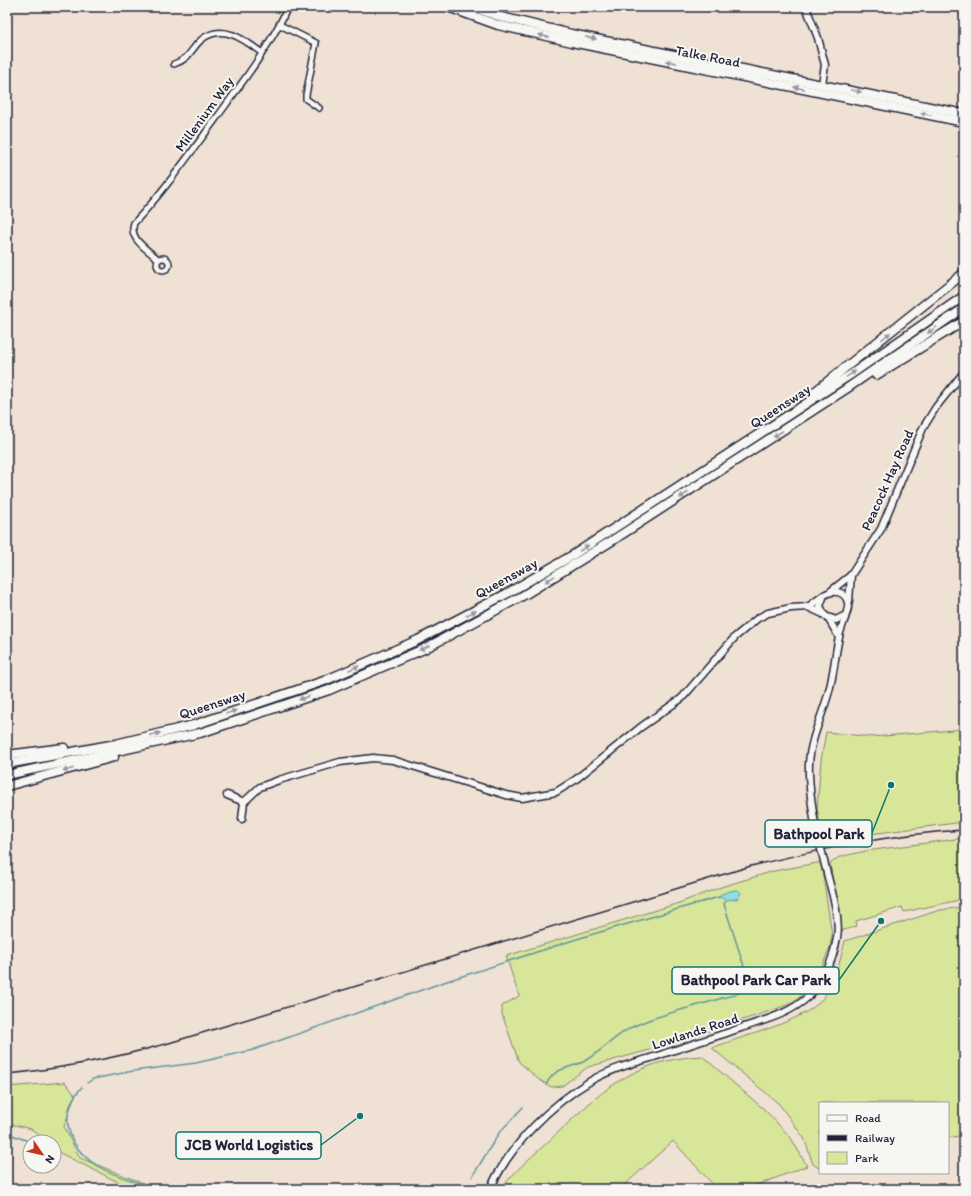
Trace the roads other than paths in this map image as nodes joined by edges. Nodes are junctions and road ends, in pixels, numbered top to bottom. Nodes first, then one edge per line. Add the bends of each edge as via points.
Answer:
1 (288, 7) edge
2 (448, 7) edge
3 (472, 7) edge
4 (806, 7) edge
5 (280, 25) junction
6 (262, 52) junction
7 (174, 64) dead end
8 (822, 84) junction
9 (320, 108) dead end
10 (964, 114) edge
11 (964, 122) edge
12 (158, 259) dead end
13 (964, 273) edge
14 (964, 296) edge
15 (964, 308) edge
16 (964, 321) edge
17 (964, 372) edge
18 (799, 420) junction
19 (755, 437) junction
20 (851, 575) junction
21 (831, 591) junction
22 (824, 595) junction
23 (849, 603) junction
24 (808, 607) junction
25 (825, 616) junction
26 (844, 616) junction
27 (839, 637) junction
28 (200, 733) junction
29 (131, 740) junction
30 (7, 755) edge
31 (7, 764) edge
32 (7, 775) edge
33 (7, 786) edge
34 (227, 795) dead end
35 (244, 802) junction
36 (242, 819) dead end
37 (824, 861) joint
38 (490, 1189) edge

1 - 5 street, Millenium Way
11 -> 2 highway, Talke Road via 572,42 498,25
3 -> 8 highway, Talke Road via 501,17 571,34
4 - 8 street via 825,65
5 - 6 street, Millenium Way
5 - 9 street via 316,43 306,99
6 - 7 street via 230,32 216,33 201,40 184,61
6 - 12 street, Millenium Way via 165,188 134,223 133,235
8 -> 10 highway, Talke Road
19 -> 13 highway via 840,373
19 -> 14 highway, Queensway
15 -> 18 highway, Queensway
16 - 18 highway
17 - 20 street, Peacock Hay Road via 923,428 882,529
18 -> 28 highway, Queensway via 524,595 426,648 329,690
29 -> 19 highway, Queensway via 194,725 324,681 418,640 508,594 573,555
20 - 21 street
20 - 23 street, Peacock Hay Road via 848,587
21 - 22 street
21 - 23 street via 841,592
22 - 24 street
22 - 25 street via 820,602
23 - 26 street, Peacock Hay Road
24 - 25 street
24 - 35 street via 768,613 747,625 682,698 556,792 522,798 511,796 393,760 373,758 340,762 279,780 260,787
25 - 26 street via 836,620
25 - 27 street
26 - 27 street, Peacock Hay Road
27 - 37 street, Peacock Hay Road, bridge via 829,691 810,753 810,791
28 - 32 highway, Queensway
28 -> 33 highway
29 - 30 highway
29 - 31 highway, Queensway
34 - 35 street
35 - 36 street
37 - 38 street, Lowlands Road via 837,919 837,937 831,963 809,996 785,1013 622,1067 593,1080 560,1103 534,1126 503,1165

